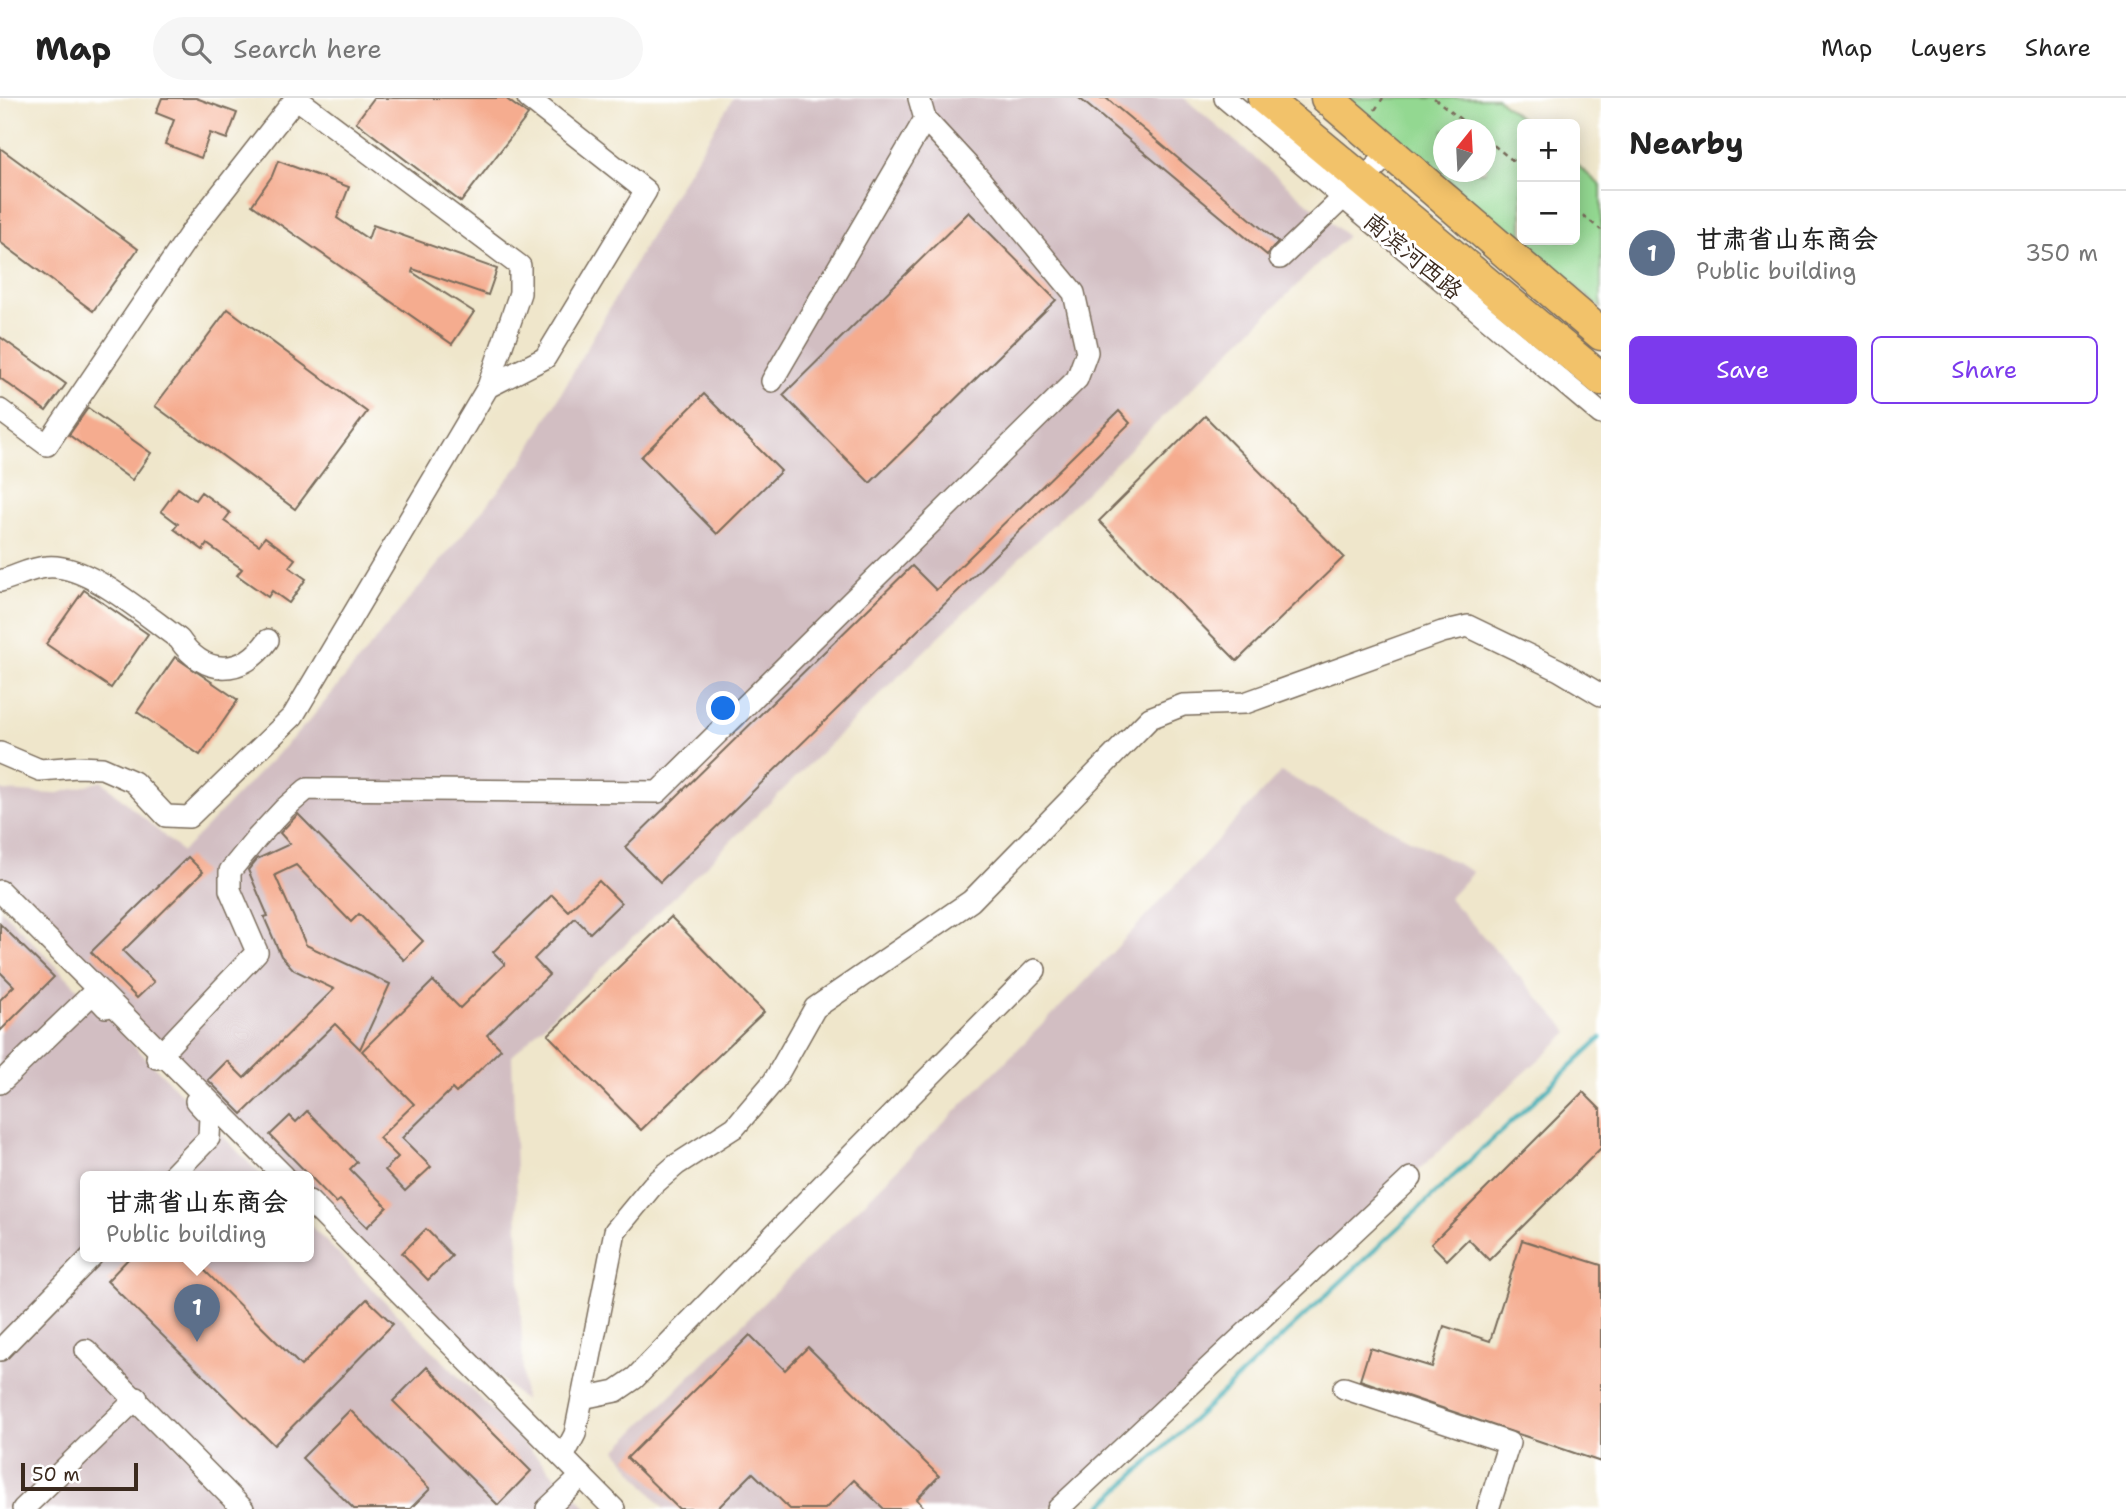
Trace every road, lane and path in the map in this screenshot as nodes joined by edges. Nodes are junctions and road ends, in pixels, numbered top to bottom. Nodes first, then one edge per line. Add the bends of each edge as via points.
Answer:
1 (296, 98) edge
2 (527, 98) edge
3 (919, 98) edge
4 (1226, 98) edge
5 (1264, 98) edge
6 (1327, 98) edge
7 (1434, 98) edge
8 (925, 119) junction
9 (1460, 119) edge
10 (1496, 147) edge
11 (1390, 153) junction
12 (1517, 164) edge
13 (1352, 188) junction
14 (1580, 213) edge
15 (1601, 230) edge
16 (1280, 258) dead end
17 (1601, 334) edge
18 (1601, 379) edge
19 (772, 381) dead end
20 (488, 387) junction
21 (0, 410) edge
22 (1601, 414) edge
23 (0, 582) edge
24 (268, 640) dead end
25 (1601, 695) edge
26 (0, 753) edge
27 (0, 891) edge
28 (1035, 970) dead end
29 (160, 1056) junction
30 (0, 1083) edge
31 (177, 1171) edge
32 (279, 1171) edge
33 (1411, 1178) dead end
34 (314, 1206) edge
35 (86, 1262) edge
36 (0, 1350) edge
37 (86, 1350) dead end
38 (1344, 1388) dead end
39 (136, 1398) junction
40 (582, 1398) junction
41 (563, 1457) junction
42 (582, 1476) junction
43 (23, 1509) edge
44 (243, 1509) edge
45 (547, 1509) edge
46 (614, 1509) edge
47 (1058, 1509) edge
48 (1488, 1509) edge

1 - 20 street via 520,266 520,293
1 - 21 street via 192,231 47,445
2 - 20 street via 646,191 545,358
3 - 8 street
4 - 13 street, 南滨河西路
5 - 13 highway, 南滨河西路
6 - 11 highway
7 - 9 path
8 - 19 street
8 - 29 street via 1074,293 1087,352 1077,379 658,792 307,789 230,871 230,890 257,952
10 - 12 path
11 - 13 street
11 - 17 highway
13 - 16 street
13 - 18 highway, 南滨河西路
13 - 22 street, 南滨河西路
14 - 15 path
20 - 26 street via 293,716 189,817 166,816 134,782 102,768 40,770
23 - 24 street via 48,567 88,575 179,639 200,662 215,667 246,663
25 - 40 street via 1468,626 1245,703 1183,705 1150,718 971,901 815,1008 774,1081 735,1127 653,1185 615,1231
27 - 29 street
28 - 40 street via 635,1378 616,1391
29 - 30 street via 93,993
29 - 31 street via 210,1116 209,1138
29 - 32 street
33 - 47 street
34 - 41 street
35 - 36 street
37 - 39 street
38 - 48 street via 1509,1443
39 - 43 street
39 - 44 street
40 - 41 street via 575,1434
41 - 42 street
42 - 45 street
42 - 46 street

